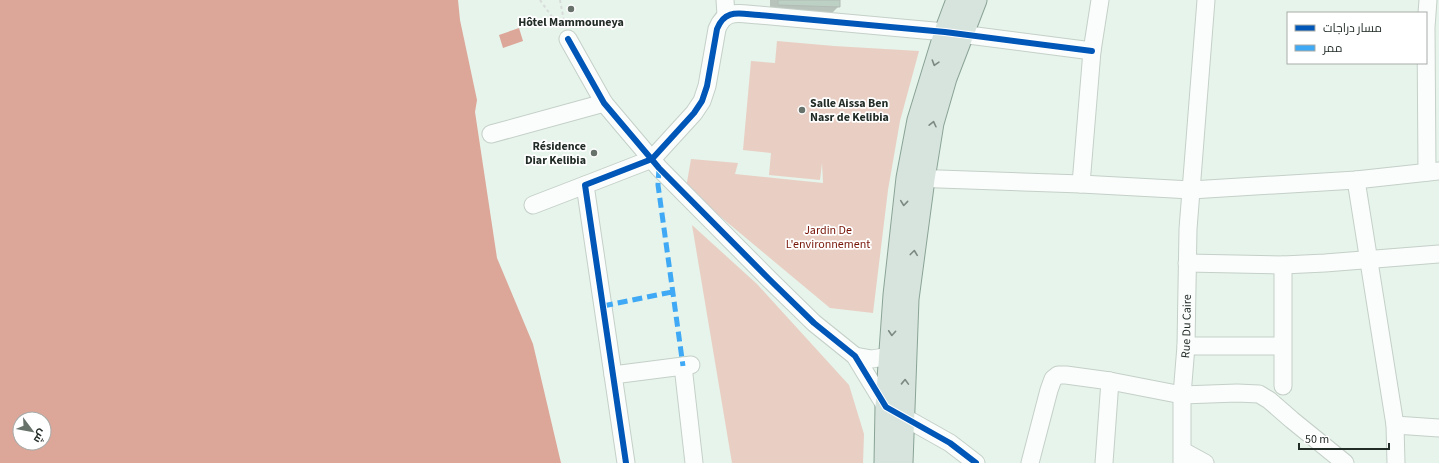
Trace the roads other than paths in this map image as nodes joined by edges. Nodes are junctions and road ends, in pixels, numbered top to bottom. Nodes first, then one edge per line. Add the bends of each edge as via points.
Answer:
1 (957, 0) edge
2 (976, 0) edge
3 (1100, 0) edge
4 (1206, 0) edge
5 (1428, 0) edge
6 (726, 8) edge
7 (1427, 14) edge
8 (954, 33) junction
9 (568, 39) road end
10 (1427, 48) edge
11 (1092, 51) junction
12 (604, 103) junction
13 (492, 134) dead end
14 (652, 159) junction
15 (1433, 172) edge
16 (915, 178) junction
17 (1356, 180) junction
18 (1080, 184) junction
19 (585, 185) junction
20 (1191, 190) junction
21 (533, 205) dead end
22 (1439, 254) edge
23 (1368, 260) junction
24 (1187, 263) junction
25 (1283, 265) junction
26 (1186, 346) junction
27 (1282, 346) junction
28 (855, 356) junction
29 (890, 356) junction
30 (613, 375) junction
31 (1110, 381) junction
32 (1283, 386) dead end
33 (1182, 395) junction
34 (895, 412) junction
35 (1395, 425) junction
36 (1439, 428) edge
37 (1183, 457) edge
38 (626, 463) edge
39 (694, 463) edge
40 (885, 463) edge
41 (902, 463) edge
42 (976, 463) edge
43 (1030, 463) edge
44 (1104, 463) edge
45 (1205, 463) edge
46 (1346, 463) edge
47 (1396, 463) edge

1 - 8 main road
2 - 8 main road
3 - 11 street
4 - 20 street, Rue Du Caire
5 - 7 street
6 - 8 street via 734,14
6 - 14 street via 717,29 702,101
8 - 11 street
8 - 16 main road via 946,78
9 - 12 street
10 - 15 street
11 - 18 street
12 - 13 street
12 - 14 street
14 - 19 street
14 - 28 street via 814,323
15 - 17 street
16 - 18 street
16 -> 29 main road via 894,295
34 -> 16 main road via 908,299
17 - 20 street
17 - 23 street
18 - 20 street
19 - 21 street
19 - 30 street
20 - 24 street, Rue Du Caire
22 - 23 street
23 - 25 street
23 - 35 street
24 - 25 street
24 - 26 street, Rue Du Caire
25 - 27 street
26 - 27 street
26 - 33 street, Rue Du Caire
27 - 32 street
28 - 29 street via 872,359
28 - 34 street
29 - 34 main road
30 - 38 street
30 - 39 street via 687,366
31 - 33 street
31 - 43 street via 1066,375 1058,375 1053,379
31 - 44 street
33 - 37 street, Rue Du Caire
33 - 46 street via 1259,394
34 - 40 main road
34 - 41 main road
34 - 42 street via 950,444
35 - 36 street
35 - 47 street
37 - 45 street

